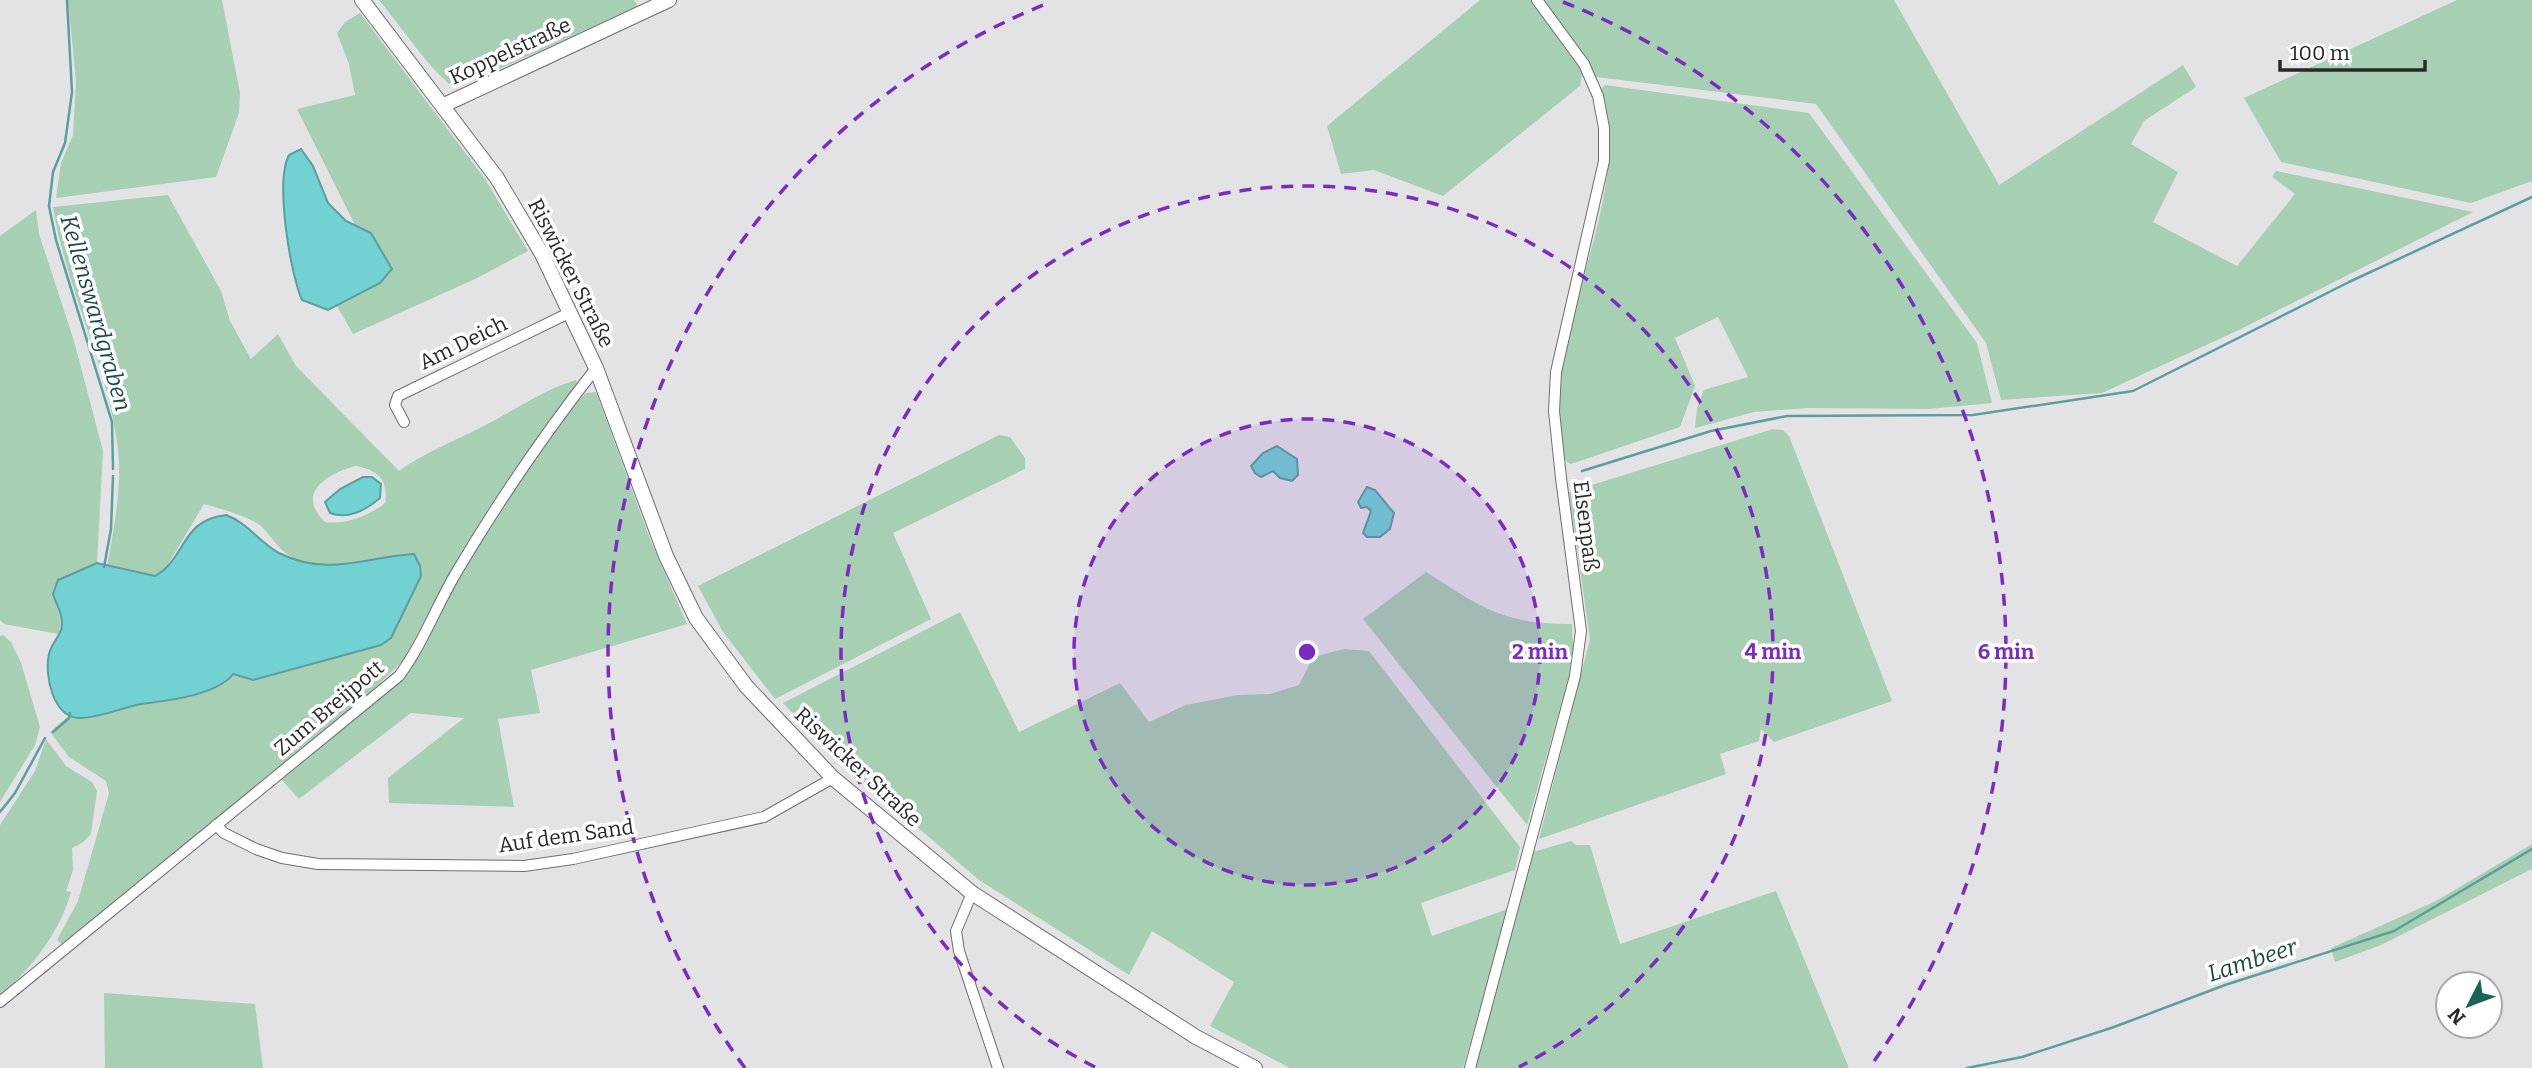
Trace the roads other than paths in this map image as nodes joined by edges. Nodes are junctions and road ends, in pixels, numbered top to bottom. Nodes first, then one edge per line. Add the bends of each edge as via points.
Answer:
1 (362, 0) edge
2 (669, 0) edge
3 (1537, 0) edge
4 (444, 105) junction
5 (571, 312) junction
6 (596, 368) junction
7 (404, 422) dead end
8 (833, 778) junction
9 (216, 825) junction
10 (972, 893) junction
11 (0, 1002) edge
12 (998, 1068) edge
13 (1255, 1068) edge
14 (1470, 1068) edge

1 - 4 street, Riswicker Straße
2 - 4 street, Koppelstraße
3 - 14 street, Elsenpaß via 1584,64 1598,96 1604,128 1604,161 1563,335 1555,398 1560,478 1581,631 1575,676
4 - 5 street, Riswicker Straße via 497,178
5 - 6 street, Riswicker Straße
5 - 7 street, Am Deich via 398,396 395,405
6 - 8 street, Riswicker Straße via 666,556 696,618 746,686
6 - 9 street, Zum Breijpott via 488,519 399,676
8 - 9 street, Auf dem Sand via 764,817 524,866 318,864 256,849
8 - 10 street, Riswicker Straße
9 - 11 street, Zum Breijpott
10 - 12 street via 956,931
10 - 13 street, Riswicker Straße via 1196,1037

